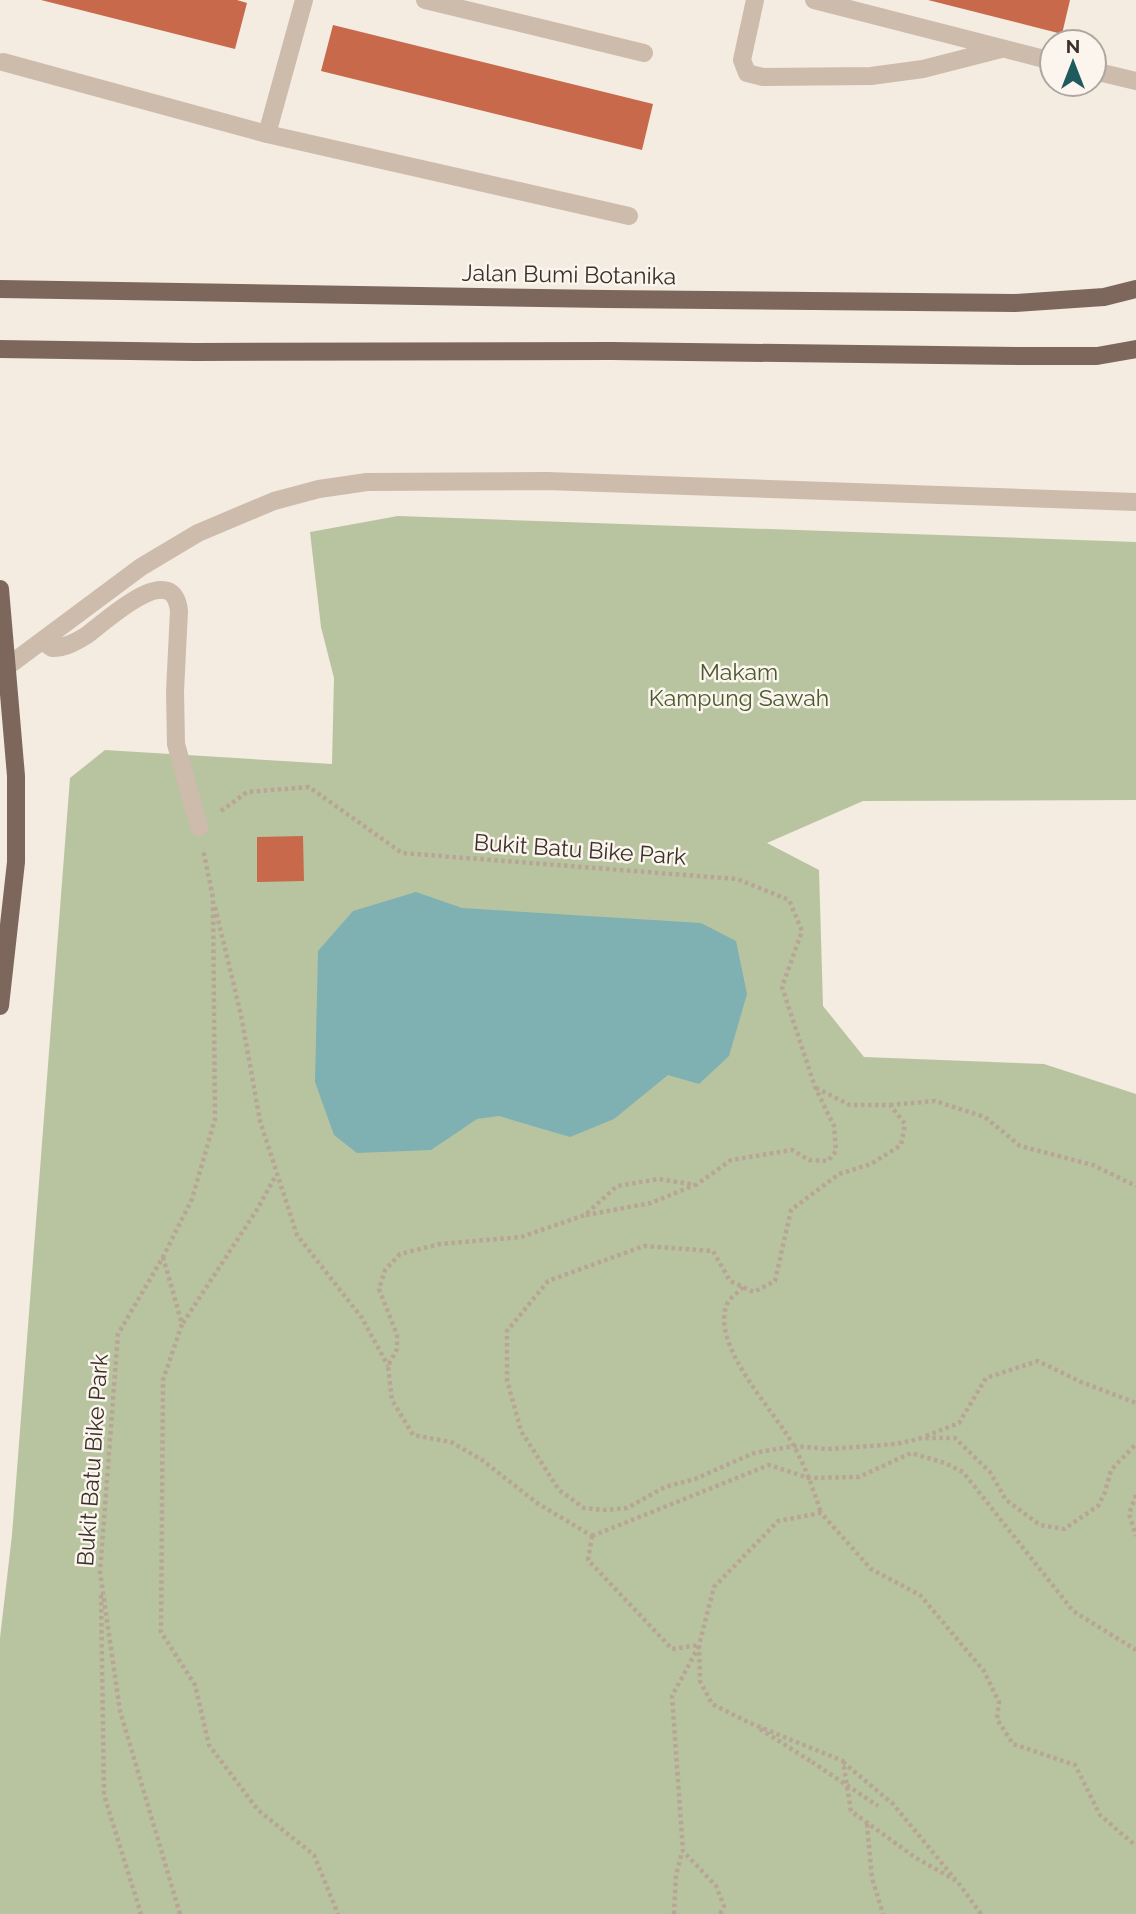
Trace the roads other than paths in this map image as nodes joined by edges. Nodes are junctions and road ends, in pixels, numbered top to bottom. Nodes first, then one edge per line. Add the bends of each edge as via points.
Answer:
1 (304, 0) edge
2 (425, 0) edge
3 (755, 0) edge
4 (814, 0) edge
5 (1001, 49) junction
6 (644, 53) dead end
7 (1038, 58) edge
8 (3, 62) dead end
9 (1108, 74) edge
10 (1136, 81) edge
11 (267, 134) junction
12 (628, 216) dead end
13 (0, 289) edge
14 (1136, 289) edge
15 (0, 349) edge
16 (1136, 349) edge
17 (1136, 502) edge
18 (0, 589) edge
19 (42, 641) junction
20 (4, 668) edge
21 (199, 827) road end
22 (0, 1006) edge

1 - 11 street
2 - 6 street
3 - 5 street via 742,60 747,73 764,77 871,76 923,69
4 - 5 street
5 - 7 street
8 - 11 street
9 - 10 street
11 - 12 street
13 - 14 main road, Jalan Bumi Botanika via 1015,303 1104,297
15 - 16 main road via 1097,356
17 - 19 street via 547,481 367,482 274,501 198,533 141,567
18 - 20 main road
19 - 20 street
19 - 21 street via 52,648 70,645 142,594 173,593 179,611 176,744
20 - 22 main road via 16,776 16,862

